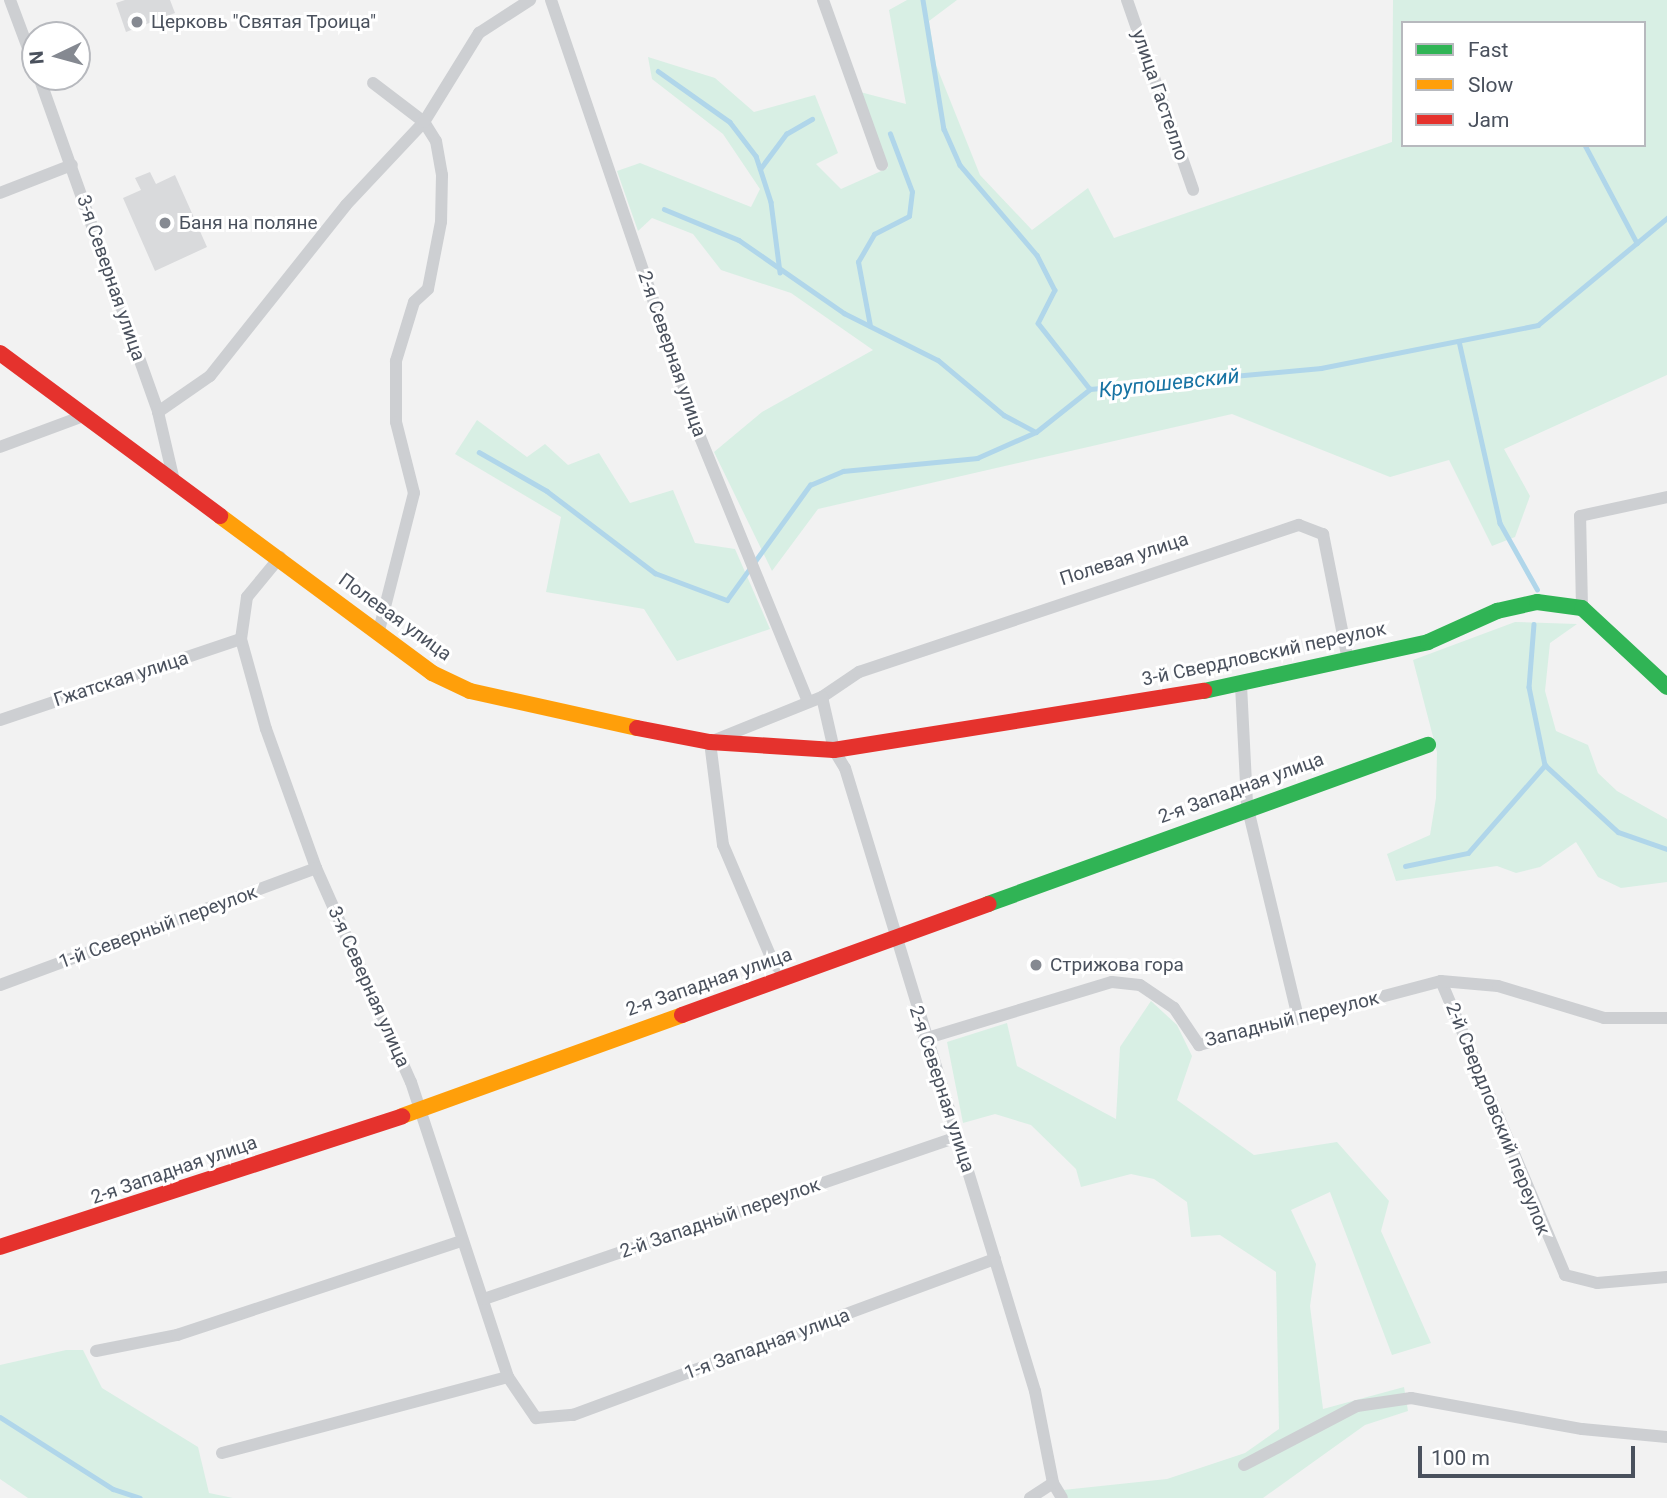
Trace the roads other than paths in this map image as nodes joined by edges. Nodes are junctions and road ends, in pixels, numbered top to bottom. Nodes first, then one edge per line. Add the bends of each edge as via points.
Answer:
1 (10, 0) edge
2 (530, 0) edge
3 (551, 0) edge
4 (823, 0) edge
5 (1127, 0) edge
6 (21, 29) edge
7 (373, 83) dead end
8 (44, 91) edge
9 (424, 122) junction
10 (72, 165) junction
11 (882, 165) dead end
12 (1193, 190) dead end
13 (0, 193) edge
14 (0, 353) edge
15 (158, 412) junction
16 (86, 415) junction
17 (0, 447) edge
18 (174, 481) junction
19 (1667, 497) edge
20 (280, 557) junction
21 (1582, 608) junction
22 (378, 634) junction
23 (242, 639) junction
24 (1348, 660) junction
25 (1241, 685) junction
26 (1667, 687) edge
27 (822, 696) junction
28 (808, 702) junction
29 (0, 720) edge
30 (710, 742) junction
31 (1428, 745) dead end
32 (834, 750) junction
33 (1247, 805) junction
34 (316, 869) junction
35 (894, 940) junction
36 (787, 977) junction
37 (1441, 981) junction
38 (0, 985) edge
39 (1298, 1018) junction
40 (1667, 1018) edge
41 (924, 1039) junction
42 (419, 1110) junction
43 (956, 1137) junction
44 (461, 1241) junction
45 (0, 1247) edge
46 (995, 1259) junction
47 (1667, 1277) edge
48 (484, 1299) junction
49 (96, 1351) dead end
50 (508, 1377) junction
51 (536, 1418) joint
52 (1667, 1437) edge
53 (222, 1453) dead end
54 (1244, 1465) dead end
55 (1053, 1483) junction
56 (1030, 1498) edge
57 (1062, 1498) edge

1 - 6 street
2 - 9 street via 479,33
3 - 28 street, 2-я Северная улица via 700,437
4 - 11 street
5 - 12 street, улица Гастелло
7 - 9 street
8 - 10 street, 3-я Северная улица
9 - 15 street via 362,185 210,376
9 - 22 street via 436,141 441,222 428,289 414,302 396,361 396,422 414,493
10 - 13 street
10 - 15 street, 3-я Северная улица
14 - 16 main road, Полевая улица
15 - 18 street, 3-я Северная улица
16 - 17 street
16 - 18 main road, Полевая улица
18 - 20 main road, Полевая улица
19 - 21 street via 1580,516
20 - 22 main road, Полевая улица
20 - 23 street, 3-я Северная улица via 247,597
21 - 24 main road, 3-й Свердловский переулок via 1537,602 1497,611 1428,642
21 - 26 main road
22 - 30 main road, Полевая улица via 470,691
23 - 29 street, Гжатская улица
23 - 34 street, 3-я Северная улица
24 - 25 main road, 3-й Свердловский переулок
24 - 27 street, Полевая улица via 1323,534 1299,525 859,671
25 - 32 main road, 3-й Свердловский переулок
25 - 33 street
27 - 28 street
27 - 32 street, 2-я Северная улица
28 - 30 street
30 - 32 main road, Полевая улица
30 - 36 street via 723,845 773,961
31 - 33 main road, 2-я Западная улица
32 - 35 street, 2-я Северная улица via 845,768
33 - 35 main road, 2-я Западная улица
33 - 39 street
34 - 38 street, 1-й Северный переулок
34 - 42 street, 3-я Северная улица
35 - 36 main road, 2-я Западная улица
35 - 41 street, 2-я Северная улица
36 - 42 main road, 2-я Западная улица
37 - 39 street, Западный переулок
37 - 40 street, 2-й Свердловский переулок via 1499,986 1604,1018
37 - 47 street, 2-й Свердловский переулок via 1565,1275 1597,1283
39 - 41 street, Западный переулок via 1199,1045 1174,1008 1140,985 1112,982
41 - 43 street, 2-я Северная улица
42 - 44 street, 3-я Северная улица
42 - 45 main road, 2-я Западная улица
43 - 46 street, 2-я Северная улица
43 - 48 street, 2-й Западный переулок
44 - 48 street, 3-я Северная улица
44 - 49 street via 177,1335
46 - 51 street, 1-я Западная улица via 573,1415
46 - 55 street, 2-я Северная улица via 1035,1391
48 - 50 street, 3-я Северная улица
50 - 51 street, 3-я Северная улица
50 - 53 street
52 - 54 street via 1582,1429 1411,1398 1357,1406
55 - 56 street
55 - 57 street, 2-я Северная улица

